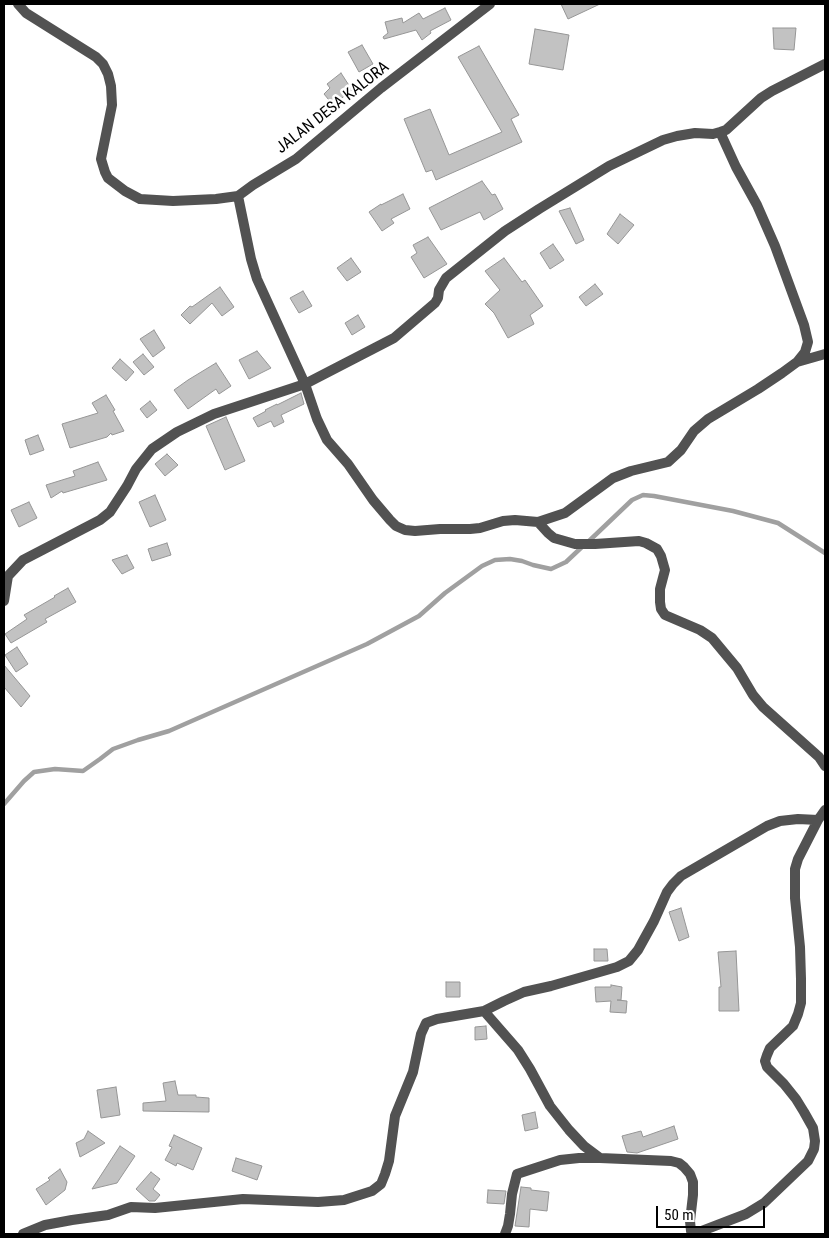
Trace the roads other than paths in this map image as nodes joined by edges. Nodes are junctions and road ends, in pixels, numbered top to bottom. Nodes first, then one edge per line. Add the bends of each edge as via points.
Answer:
1 (18, 4) edge
2 (490, 4) edge
3 (825, 64) edge
4 (720, 132) junction
5 (238, 196) junction
6 (825, 354) edge
7 (797, 362) junction
8 (305, 384) junction
9 (538, 522) junction
10 (4, 602) edge
11 (825, 766) edge
12 (825, 810) edge
13 (818, 820) junction
14 (484, 1011) junction
15 (600, 1158) junction
16 (23, 1234) edge
17 (505, 1234) edge
18 (694, 1234) edge

1 - 5 street, JALAN DESA KALORA via 26,13 96,56 103,64 108,74 112,106 101,159 108,178 140,199 174,201
2 - 5 street, JALAN DESA KALORA via 296,159
3 - 4 street via 772,90
4 - 7 street via 775,246 804,325 808,342
4 - 8 street via 663,140 584,180 505,231 446,278 435,303 394,338
5 - 8 street via 258,279
6 - 7 street
7 - 9 street via 708,419 668,462 613,478 565,513
8 - 9 street via 327,440 396,526 415,531 480,528 515,520
8 - 10 street via 214,414 177,432 152,449 110,512 23,560 8,576
9 - 11 street via 554,538 574,544 639,541 657,549 665,570 660,602 665,615 712,638 738,668 763,707
12 - 13 street
13 - 14 street via 780,821 767,826 681,876 667,892 654,921 629,961 524,992
13 - 18 street via 795,869 801,1003 793,1026 770,1048 765,1061 796,1099 813,1128 814,1149 808,1161 764,1203 746,1214
14 - 15 street via 518,1050 550,1106 584,1146
14 - 16 street via 426,1022 413,1072 395,1116 385,1174 372,1191 344,1200 318,1202 243,1199 155,1208 138,1206 108,1215 44,1225
15 - 17 street via 560,1160 516,1174
15 - 18 street via 679,1163 693,1182 690,1220

